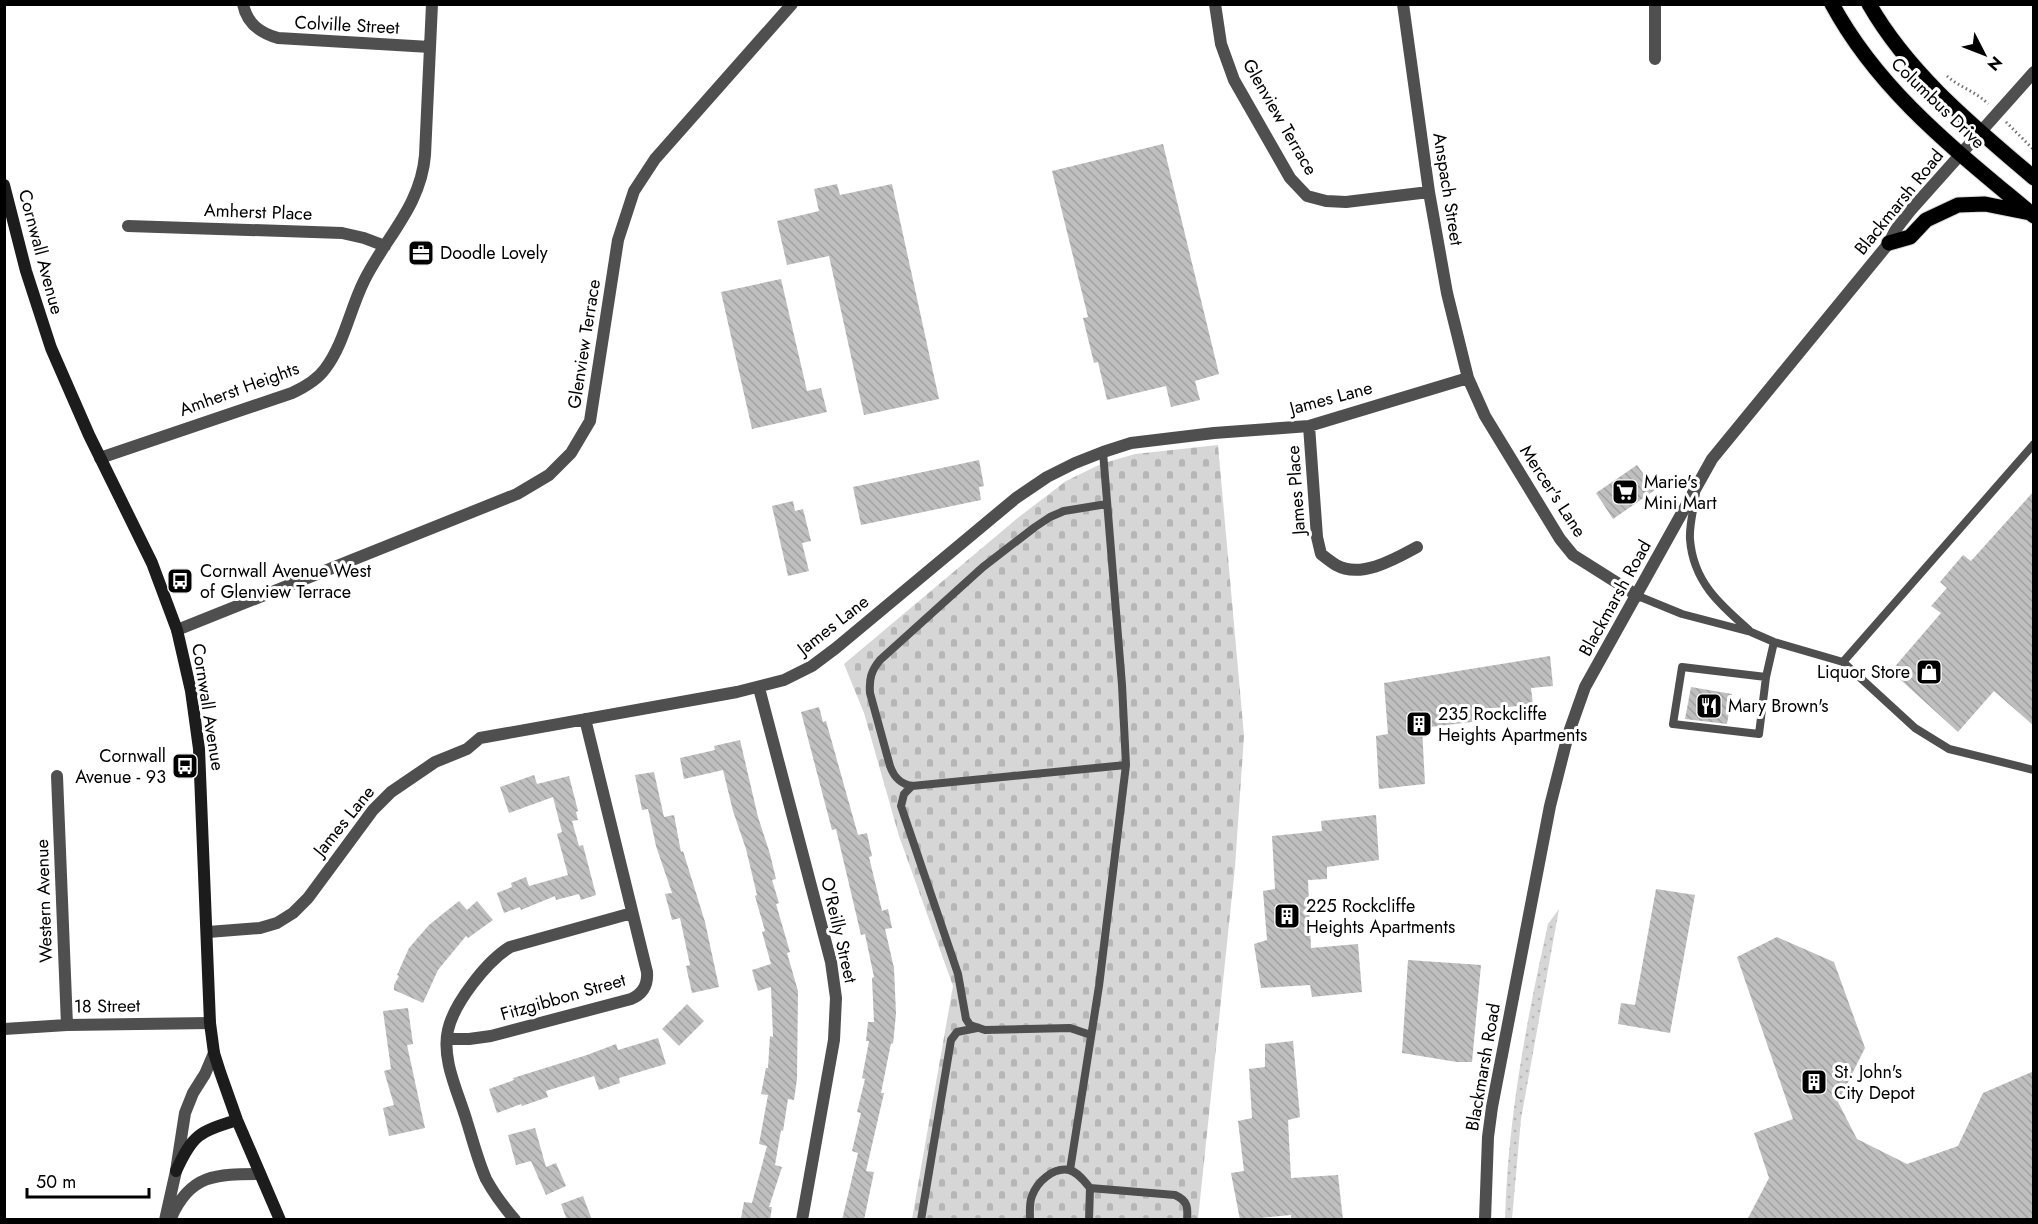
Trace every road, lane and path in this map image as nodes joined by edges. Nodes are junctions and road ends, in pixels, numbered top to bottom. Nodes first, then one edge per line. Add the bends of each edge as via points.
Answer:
1 (243, 4) edge
2 (432, 4) edge
3 (792, 4) edge
4 (1215, 4) edge
5 (1403, 4) edge
6 (1655, 4) edge
7 (1832, 4) edge
8 (1869, 4) edge
9 (430, 47) junction
10 (1655, 59) dead end
11 (1941, 72) dead end
12 (2034, 72) edge
13 (1983, 99) dead end
14 (2014, 130) dead end
15 (1980, 132) junction
16 (2034, 150) edge
17 (1960, 153) junction
18 (2034, 178) edge
19 (4, 185) edge
20 (1429, 192) junction
21 (2032, 215) edge
22 (128, 226) dead end
23 (1889, 243) junction
24 (385, 246) junction
25 (1468, 378) junction
26 (1309, 426) junction
27 (2034, 444) edge
28 (1103, 452) junction
29 (100, 458) junction
30 (1697, 486) junction
31 (1107, 504) junction
32 (1417, 547) dead end
33 (1638, 596) junction
34 (177, 630) junction
35 (1751, 633) junction
36 (1774, 642) junction
37 (1843, 662) junction
38 (1766, 677) junction
39 (759, 688) junction
40 (585, 719) junction
41 (1126, 765) junction
42 (2034, 770) edge
43 (57, 776) dead end
44 (912, 786) junction
45 (632, 913) junction
46 (208, 932) junction
47 (210, 1023) junction
48 (67, 1025) junction
49 (977, 1028) junction
50 (4, 1029) edge
51 (1092, 1035) junction
52 (447, 1039) junction
53 (214, 1053) junction
54 (237, 1120) junction
55 (1070, 1170) junction
56 (176, 1171) junction
57 (260, 1174) junction
58 (1090, 1188) junction
59 (165, 1220) edge
60 (171, 1220) edge
61 (280, 1220) edge
62 (515, 1220) edge
63 (802, 1220) edge
64 (921, 1220) edge
65 (1030, 1220) edge
66 (1089, 1220) edge
67 (1187, 1220) edge
68 (1485, 1220) edge

1 - 9 street, Colville Street via 256,28 278,38
2 - 9 street, Amherst Heights
3 - 34 street, Glenview Terrace via 655,159 634,191 618,240 590,421 571,453 549,475 516,494
4 - 20 street, Glenview Terrace via 1221,44 1234,80 1290,178 1307,196 1346,202
5 - 20 street, Anspach Street
6 - 10 street
7 - 17 main road, Columbus Drive via 1883,81
8 - 15 main road, Columbus Drive via 1903,55
9 - 24 street, Amherst Heights via 422,177 410,208
11 - 13 path via 1957,86
12 - 15 street, Blackmarsh Road
14 - 16 path
15 - 17 street, Blackmarsh Road
15 - 18 main road, Columbus Drive
17 - 21 main road, Columbus Drive
17 - 23 street, Blackmarsh Road via 1910,211
19 - 29 main road, Cornwall Avenue via 39,316
20 - 25 street, Anspach Street via 1447,293
21 - 23 main road via 1985,204 1958,205 1926,220 1910,237
22 - 24 street, Amherst Place via 342,233
23 - 30 street, Blackmarsh Road via 1712,459
24 - 29 street, Amherst Heights via 364,281 333,356 312,382 292,393
25 - 26 street, James Lane
25 - 33 street, Mercer's Lane via 1485,416 1560,539 1573,555
26 - 28 street, James Lane via 1131,443
26 - 32 street, James Place via 1321,554 1338,566 1353,570 1386,562
27 - 37 lane
28 - 31 lane
28 - 39 street, James Lane via 1047,477 1016,498 812,666
29 - 34 main road, Cornwall Avenue via 152,563
30 - 33 street, Blackmarsh Road
30 - 35 lane via 1690,538 1695,567 1715,600
31 - 41 lane
31 - 44 lane via 1065,511 1035,527 983,567 872,670 870,693 890,766 898,780
33 - 35 lane via 1682,614
33 - 68 street, Blackmarsh Road via 1586,687 1565,745 1550,806 1492,1107
34 - 46 main road, Cornwall Avenue via 199,749
35 - 36 lane
36 - 37 lane
36 - 38 lane
37 - 42 lane via 1915,728 1949,749
38 - 38 lane via 1759,734 1673,724 1682,666
39 - 40 street, James Lane
39 - 63 street, O'Reilly Street via 831,962 836,998 834,1040
40 - 45 street, Fitzgibbon Street
40 - 46 street, James Lane via 480,738 467,749 435,762 391,792 373,810 293,913 260,928
41 - 44 lane
41 - 51 lane
43 - 48 street, Western Avenue
44 - 49 lane via 904,794 901,806 958,974 964,1014 970,1025
45 - 52 street via 502,951 460,1003
45 - 52 street, Fitzgibbon Street via 648,977 636,997 491,1036
46 - 47 main road, Cornwall Avenue
47 - 48 street, 18 Street
47 - 53 main road, Cornwall Avenue
48 - 50 street, 18 Street
49 - 51 lane via 1070,1028
49 - 64 lane via 957,1032 951,1040
51 - 55 lane
52 - 62 street via 451,1069 481,1167
53 - 54 main road, Cornwall Avenue
53 - 56 street via 185,1113
54 - 56 main road via 202,1132 190,1143
54 - 57 main road, Cornwall Avenue
55 - 58 lane
55 - 65 lane via 1059,1170 1039,1184 1032,1196
56 - 59 street
57 - 60 street via 229,1174 196,1182 181,1198
57 - 61 main road, Cornwall Avenue
58 - 66 lane
58 - 67 lane via 1175,1196 1186,1203

